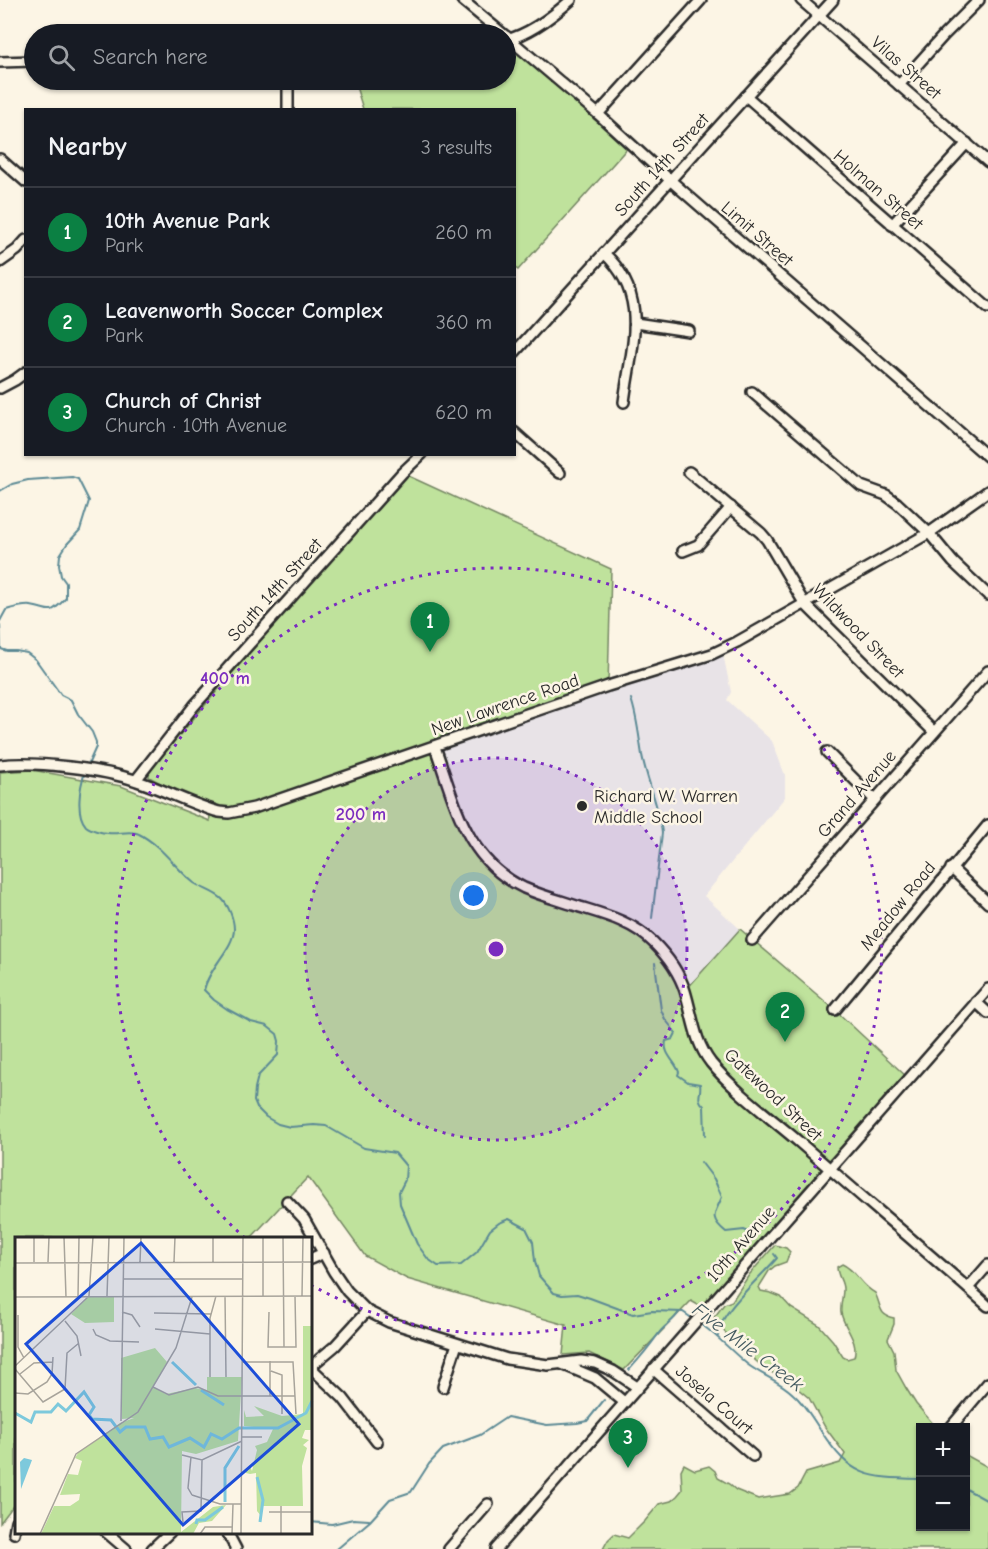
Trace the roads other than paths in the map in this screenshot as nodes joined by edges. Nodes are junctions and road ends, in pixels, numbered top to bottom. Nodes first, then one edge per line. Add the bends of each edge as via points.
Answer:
1 (462, 0) edge
2 (571, 0) edge
3 (701, 0) edge
4 (801, 0) edge
5 (833, 0) edge
6 (979, 0) edge
7 (820, 16) junction
8 (490, 24) edge
9 (516, 33) edge
10 (516, 46) edge
11 (24, 61) edge
12 (0, 62) edge
13 (899, 85) junction
14 (288, 90) edge
15 (746, 96) junction
16 (288, 108) edge
17 (598, 114) junction
18 (967, 143) junction
19 (0, 159) edge
20 (988, 162) edge
21 (24, 180) edge
22 (670, 180) junction
23 (892, 225) junction
24 (24, 242) edge
25 (604, 253) junction
26 (0, 262) edge
27 (988, 308) edge
28 (634, 323) junction
29 (689, 331) dead end
30 (516, 351) edge
31 (24, 373) edge
32 (0, 388) edge
33 (752, 392) dead end
34 (624, 402) dead end
35 (516, 434) edge
36 (420, 456) edge
37 (988, 457) edge
38 (689, 472) dead end
39 (560, 473) dead end
40 (988, 491) edge
41 (731, 507) junction
42 (929, 533) junction
43 (683, 551) dead end
44 (988, 595) edge
45 (804, 603) junction
46 (988, 671) edge
47 (934, 732) junction
48 (435, 747) junction
49 (827, 752) dead end
50 (0, 765) edge
51 (136, 780) junction
52 (874, 799) junction
53 (988, 825) edge
54 (951, 868) junction
55 (988, 903) edge
56 (752, 940) dead end
57 (988, 989) edge
58 (976, 1002) junction
59 (835, 1010) dead end
60 (988, 1012) edge
61 (829, 1168) junction
62 (287, 1201) dead end
63 (324, 1253) junction
64 (312, 1258) edge
65 (988, 1265) edge
66 (968, 1288) junction
67 (988, 1306) edge
68 (367, 1311) junction
69 (457, 1344) junction
70 (560, 1363) junction
71 (312, 1365) edge
72 (312, 1369) edge
73 (653, 1369) junction
74 (988, 1383) edge
75 (443, 1387) dead end
76 (637, 1387) junction
77 (624, 1402) junction
78 (954, 1423) edge
79 (376, 1442) dead end
80 (753, 1456) dead end
81 (488, 1504) dead end
82 (15, 1527) edge
83 (14, 1533) dead end
84 (107, 1534) edge
85 (169, 1534) edge
86 (228, 1534) edge
87 (452, 1545) edge
88 (126, 1549) edge
89 (152, 1549) edge
90 (236, 1549) edge
91 (464, 1549) edge
92 (496, 1549) edge

1 - 8 street, Limit Street
2 - 9 street via 554,16
3 - 17 street
4 - 7 street, Vilas Street
5 - 7 street, South 14th Street
6 - 13 street
7 - 13 street, Vilas Street
7 - 15 street, South 14th Street
10 - 17 street, Limit Street
11 - 12 street
13 - 18 street, Vilas Street
14 - 16 street
15 - 22 street, South 14th Street
15 - 23 street, Holman Street
17 - 22 street, Limit Street
18 - 20 street, Vilas Street
18 - 23 street
19 - 21 street
22 - 25 street, South 14th Street
22 - 37 street, Limit Street
23 - 27 street, Holman Street
24 - 26 street
25 - 28 street via 632,294
25 - 30 street, South 14th Street
28 - 29 street
28 - 34 street
31 - 32 street
33 - 42 street via 861,486 886,495
35 - 39 street
36 - 51 street, South 14th Street via 194,705
38 - 41 street, Wildwood Street
40 - 42 street, New Lawrence Road
41 - 43 street via 698,545
41 - 45 street, Wildwood Street via 767,540
42 - 44 street
42 - 45 street, New Lawrence Road
45 - 47 street, Wildwood Street
45 - 48 street, New Lawrence Road via 712,654
46 - 47 street, Grand Avenue
47 - 52 street, Grand Avenue
48 - 51 street, New Lawrence Road via 229,813
48 - 61 street, Gatewood Street via 460,819 482,856 524,888 611,917 651,939 677,972 695,1034 712,1064
49 - 52 street
50 - 51 street, New Lawrence Road via 51,765
52 - 56 street, Grand Avenue
53 - 54 street, Meadow Road
54 - 55 street
54 - 59 street, Meadow Road
57 - 58 street, 10th Avenue
58 - 60 street
58 - 61 street, 10th Avenue
61 - 66 street, Gatewood Street
61 - 73 street, 10th Avenue
62 - 63 street via 304,1219
63 - 64 street
63 - 68 street via 347,1291
65 - 66 street
66 - 67 street, Gatewood Street
68 - 69 street
68 - 71 street
69 - 70 street via 525,1363
69 - 75 street
70 - 76 street via 595,1363
70 - 77 street via 595,1378
72 - 79 street via 343,1398
73 - 76 street, 10th Avenue
73 - 80 street, Josela Court
74 - 78 street
76 - 77 street, 10th Avenue
77 - 92 street, 10th Avenue
81 - 87 street
82 - 83 street
84 - 88 street
85 - 89 street
86 - 90 street
87 - 91 street

